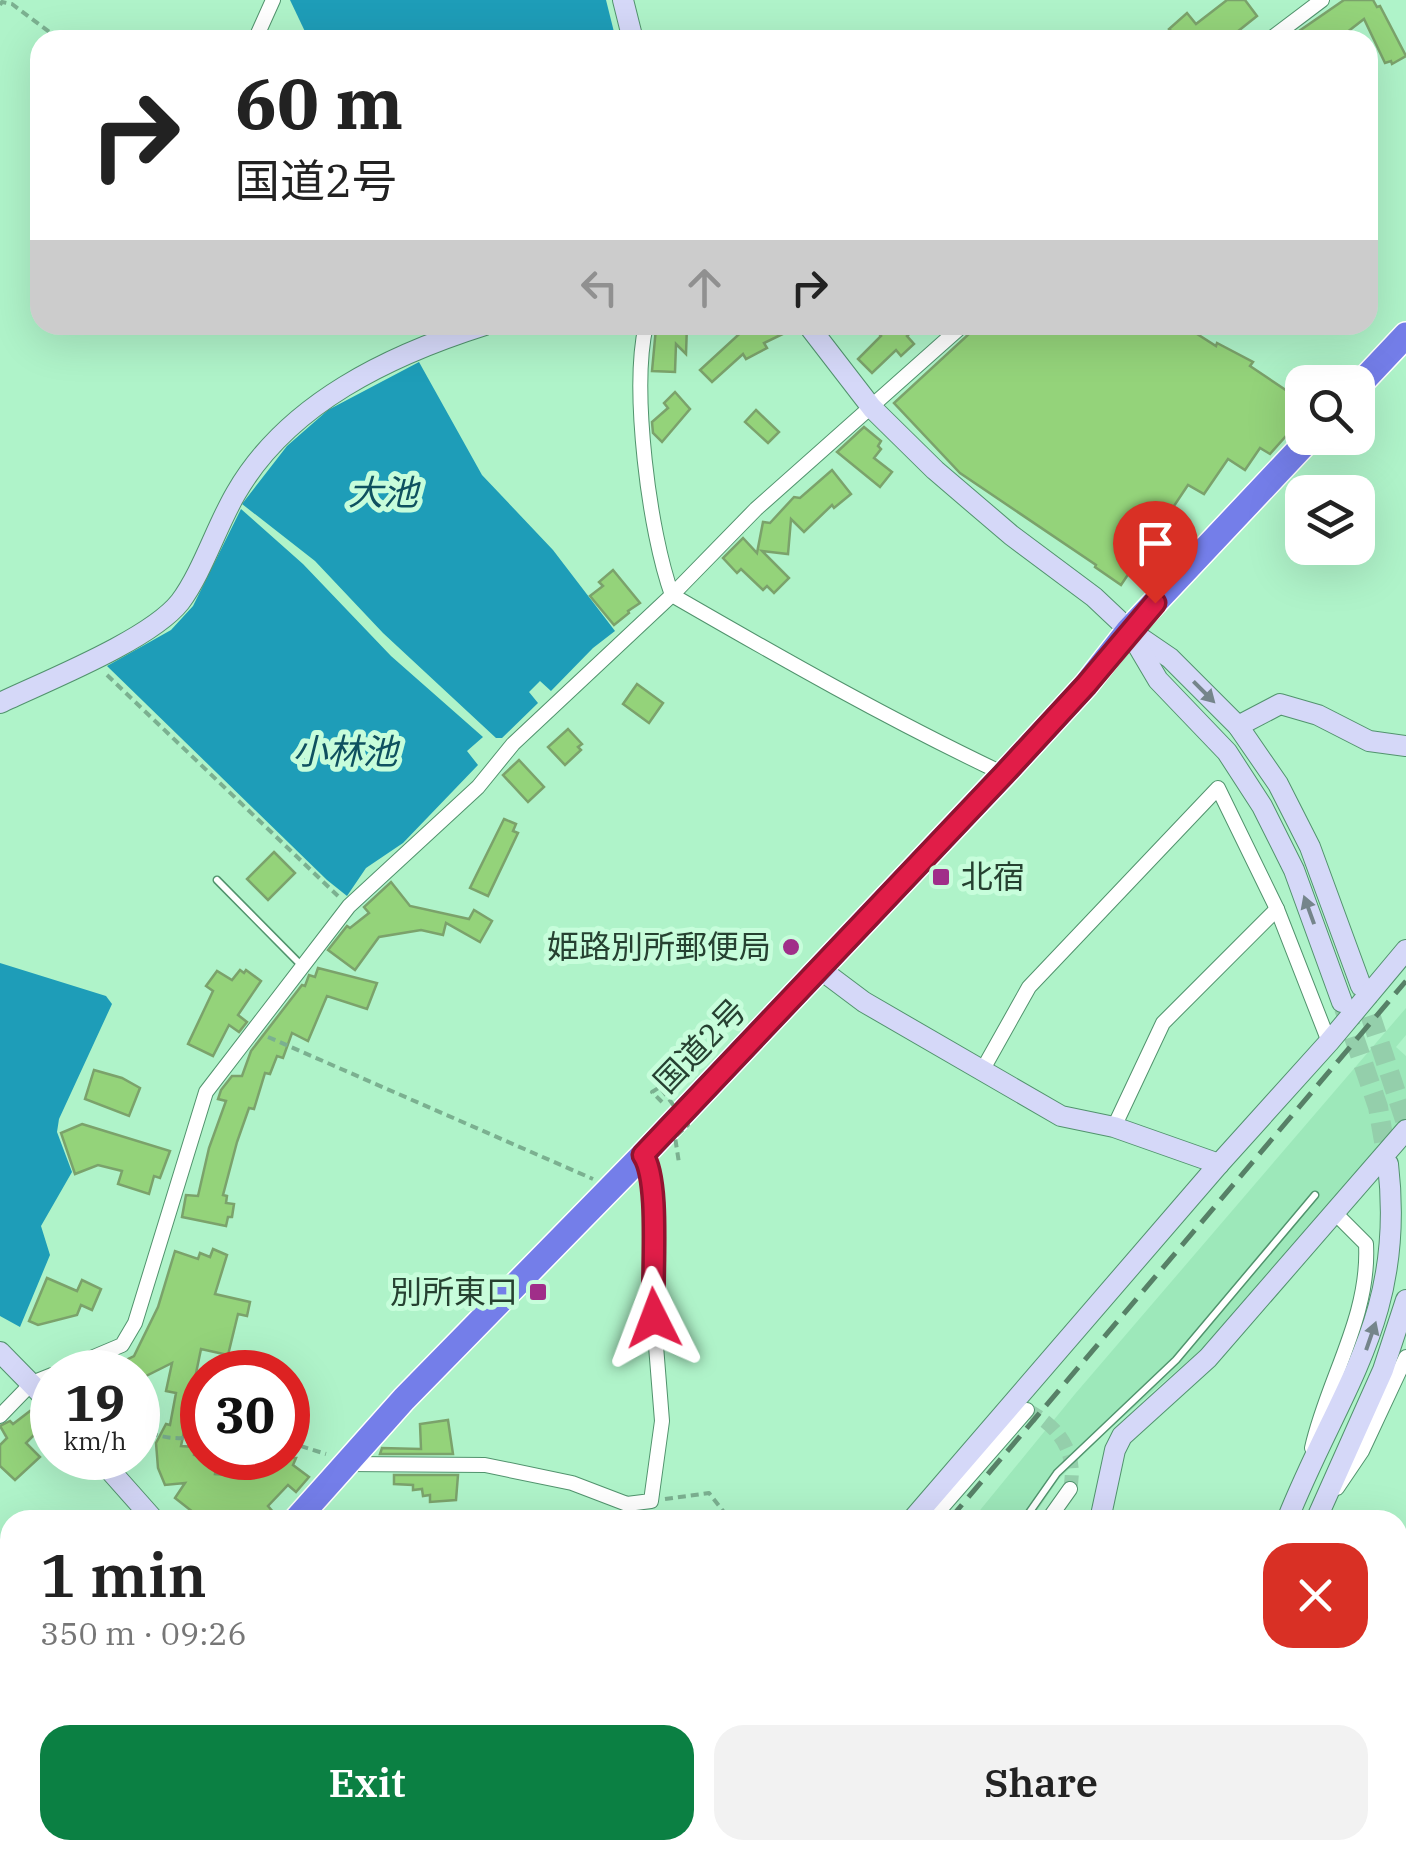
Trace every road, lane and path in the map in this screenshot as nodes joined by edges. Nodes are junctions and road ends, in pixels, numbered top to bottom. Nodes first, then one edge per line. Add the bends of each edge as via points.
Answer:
1 (274, 0) edge
2 (623, 0) edge
3 (1322, 0) edge
4 (0, 5) edge
5 (47, 30) edge
6 (260, 30) edge
7 (630, 30) edge
8 (1282, 30) edge
9 (453, 335) edge
10 (644, 335) edge
11 (816, 335) edge
12 (952, 335) edge
13 (1406, 335) edge
14 (1375, 368) edge
15 (872, 408) junction
16 (1294, 455) edge
17 (672, 594) junction
18 (1129, 630) junction
19 (90, 660) junction
20 (0, 703) edge
21 (1238, 726) junction
22 (1406, 746) edge
23 (1004, 774) junction
24 (217, 880) dead end
25 (349, 906) junction
26 (1277, 909) junction
27 (1406, 950) edge
28 (302, 967) junction
29 (820, 968) junction
30 (1361, 986) tunnel mouth
31 (1342, 1002) tunnel mouth
32 (252, 1028) junction
33 (1329, 1042) junction
34 (983, 1070) junction
35 (662, 1102) dead end
36 (1114, 1127) junction
37 (1406, 1130) edge
38 (643, 1155) junction
39 (679, 1162) dead end
40 (1219, 1164) junction
41 (1388, 1164) tunnel mouth
42 (611, 1187) junction
43 (1315, 1195) dead end
44 (1336, 1213) junction
45 (1406, 1300) edge
46 (110, 1350) edge
47 (0, 1352) edge
48 (1406, 1356) edge
49 (30, 1381) edge
50 (30, 1385) edge
51 (1027, 1410) dead end
52 (0, 1416) edge
53 (310, 1448) edge
54 (347, 1464) junction
55 (1305, 1478) junction
56 (119, 1480) edge
57 (1070, 1488) tunnel mouth
58 (650, 1501) junction
59 (145, 1510) edge
60 (305, 1510) edge
61 (722, 1510) edge
62 (921, 1510) edge
63 (939, 1510) edge
64 (1031, 1510) edge
65 (1055, 1510) edge
66 (1102, 1510) edge
67 (1291, 1510) edge
68 (1321, 1510) edge
69 (1322, 1510) edge

1 - 6 street
2 - 7 street
3 - 8 street
4 - 5 path via 12,4
9 - 19 street via 352,380 284,432 238,489 179,603 137,637
10 - 17 street via 644,449 660,562
11 - 15 street
12 - 15 street
13 - 14 highway
15 - 17 street via 756,509
15 - 18 street via 960,492
16 - 18 highway, 国道2号
17 - 23 street via 926,738
17 - 25 street
18 -> 21 street via 1170,658
18 - 23 highway, 国道2号
31 -> 18 street via 1294,870 1262,806 1227,752 1158,680
19 - 20 street
19 - 25 path
21 - 22 street via 1280,704 1369,741
21 - 30 street via 1310,847
23 - 29 highway, 国道2号
24 - 28 lane
25 - 28 street
26 - 33 street
26 - 34 street via 1218,788 1030,987
26 - 36 street via 1164,1023
27 - 33 street
28 - 32 street
29 - 34 street via 864,1002
29 - 38 highway, 国道2号
32 - 42 path
32 - 46 street via 206,1092 135,1323 122,1345
33 - 40 street
34 - 36 street via 1061,1116
35 - 39 path, bridge via 652,1092 660,1087 688,1125 676,1137
36 - 40 street
37 - 44 street
38 - 42 highway, 国道2号
38 - 58 street via 653,1190 651,1283 662,1421
40 - 62 street
55 -> 41 street via 1362,1363 1380,1307 1392,1228
42 - 54 highway, 国道2号
43 - 64 lane via 1176,1360 1056,1473
44 - 55 street via 1366,1244 1365,1264 1352,1333
44 - 66 street via 1208,1358 1122,1436
45 - 68 street via 1389,1356
47 - 49 street
48 - 69 street via 1362,1451
50 - 52 street
51 - 63 street
53 - 54 path
54 - 58 street via 485,1465 572,1483 627,1504
54 - 60 highway, 国道2号
55 - 67 street
56 - 59 street
57 - 65 street
58 - 61 path via 709,1493

